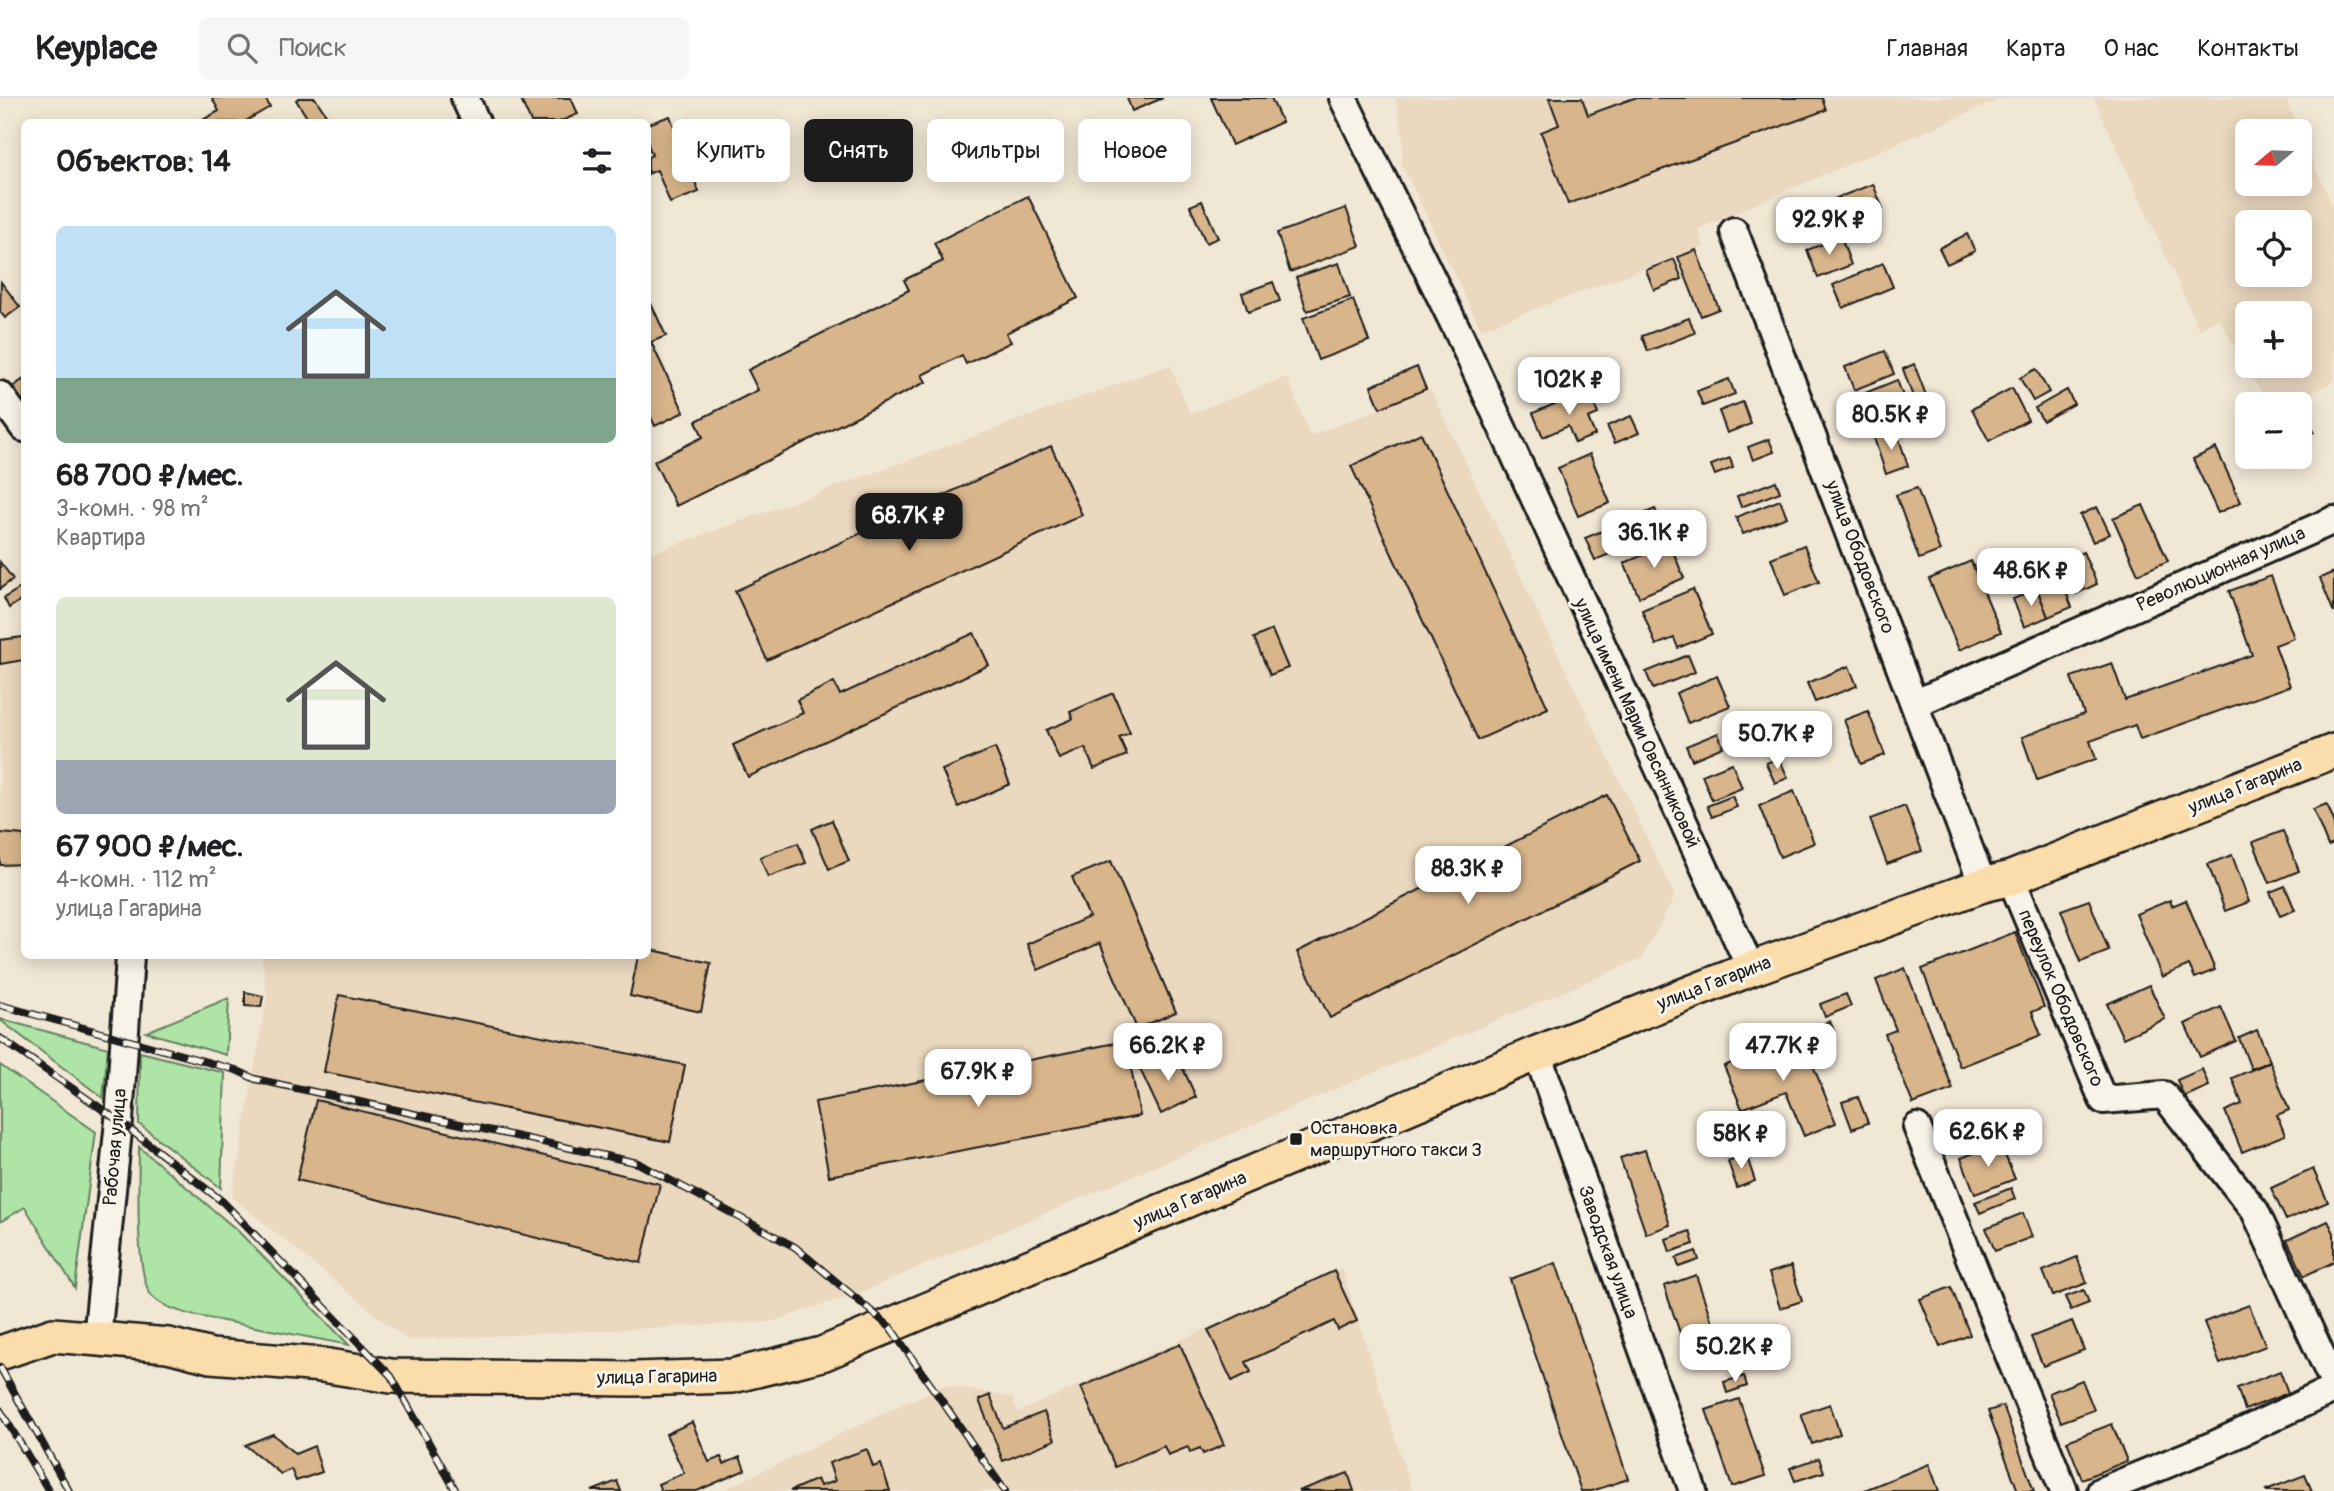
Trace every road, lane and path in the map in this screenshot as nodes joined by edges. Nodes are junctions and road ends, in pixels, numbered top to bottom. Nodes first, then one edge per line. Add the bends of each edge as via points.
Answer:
1 (466, 98) edge
2 (1343, 98) edge
3 (475, 119) edge
4 (1734, 230) dead end
5 (0, 395) edge
6 (21, 424) edge
7 (2334, 520) edge
8 (1916, 703) junction
9 (2334, 751) edge
10 (1997, 882) junction
11 (130, 959) edge
12 (1751, 969) junction
13 (1536, 1053) junction
14 (1917, 1127) dead end
15 (97, 1338) junction
16 (0, 1353) edge
17 (2334, 1383) edge
18 (2334, 1389) edge
19 (1692, 1491) edge
20 (2064, 1491) edge
21 (2101, 1491) edge

1 - 3 street
2 - 12 street, улица имени Марии Овсянниковой via 1466,349
4 - 8 street, улица Ободовского
5 - 6 street
7 - 8 street, Революционная улица
8 - 10 street, улица Ободовского
9 - 10 main road, улица Гагарина
10 - 12 main road, улица Гагарина
10 - 17 street, переулок Ободовского via 2103,1100 2164,1095 2255,1211
11 - 15 street, Рабочая улица
12 - 13 main road, улица Гагарина
13 - 15 main road, улица Гагарина via 834,1349 732,1376 391,1376
13 - 19 street, Заводская улица
14 - 20 street
15 - 16 main road, улица Гагарина via 52,1335
18 - 21 street

